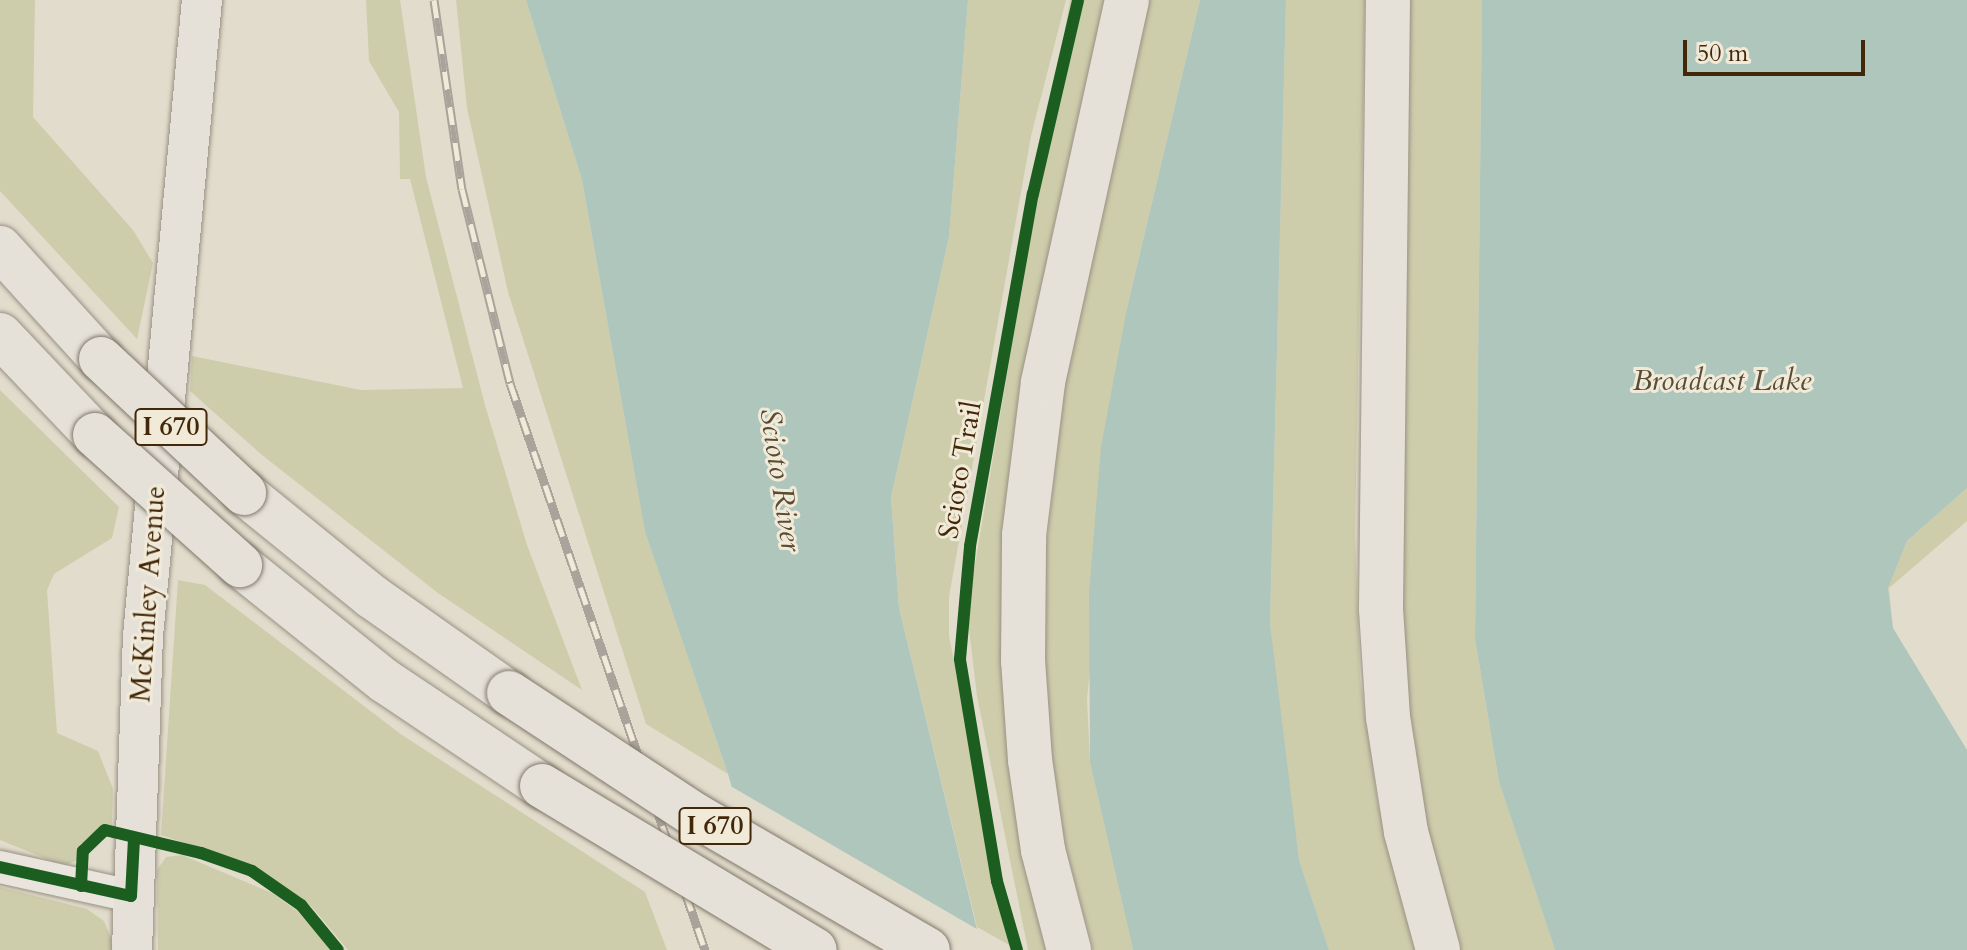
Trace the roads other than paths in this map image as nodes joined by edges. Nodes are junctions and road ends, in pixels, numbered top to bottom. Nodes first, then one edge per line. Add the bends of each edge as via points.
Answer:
1 (202, 0) edge
2 (1127, 0) edge
3 (1388, 0) edge
4 (4, 252) edge
5 (5, 340) edge
6 (0, 867) edge
7 (131, 896) junction
8 (132, 950) edge
9 (815, 950) edge
10 (928, 950) edge
11 (1069, 950) edge
12 (1438, 950) edge

1 - 7 main road, McKinley Avenue via 160,419
2 - 11 highway via 1043,382 1024,535 1023,661 1030,760 1043,850
3 - 12 highway via 1381,609 1388,717 1406,832
4 - 10 highway, I 670, bridge via 101,359 244,493 371,596 695,815
5 - 9 highway, I 670, bridge via 95,435 240,565 385,681 542,786
6 - 7 street
7 - 8 main road, McKinley Avenue

